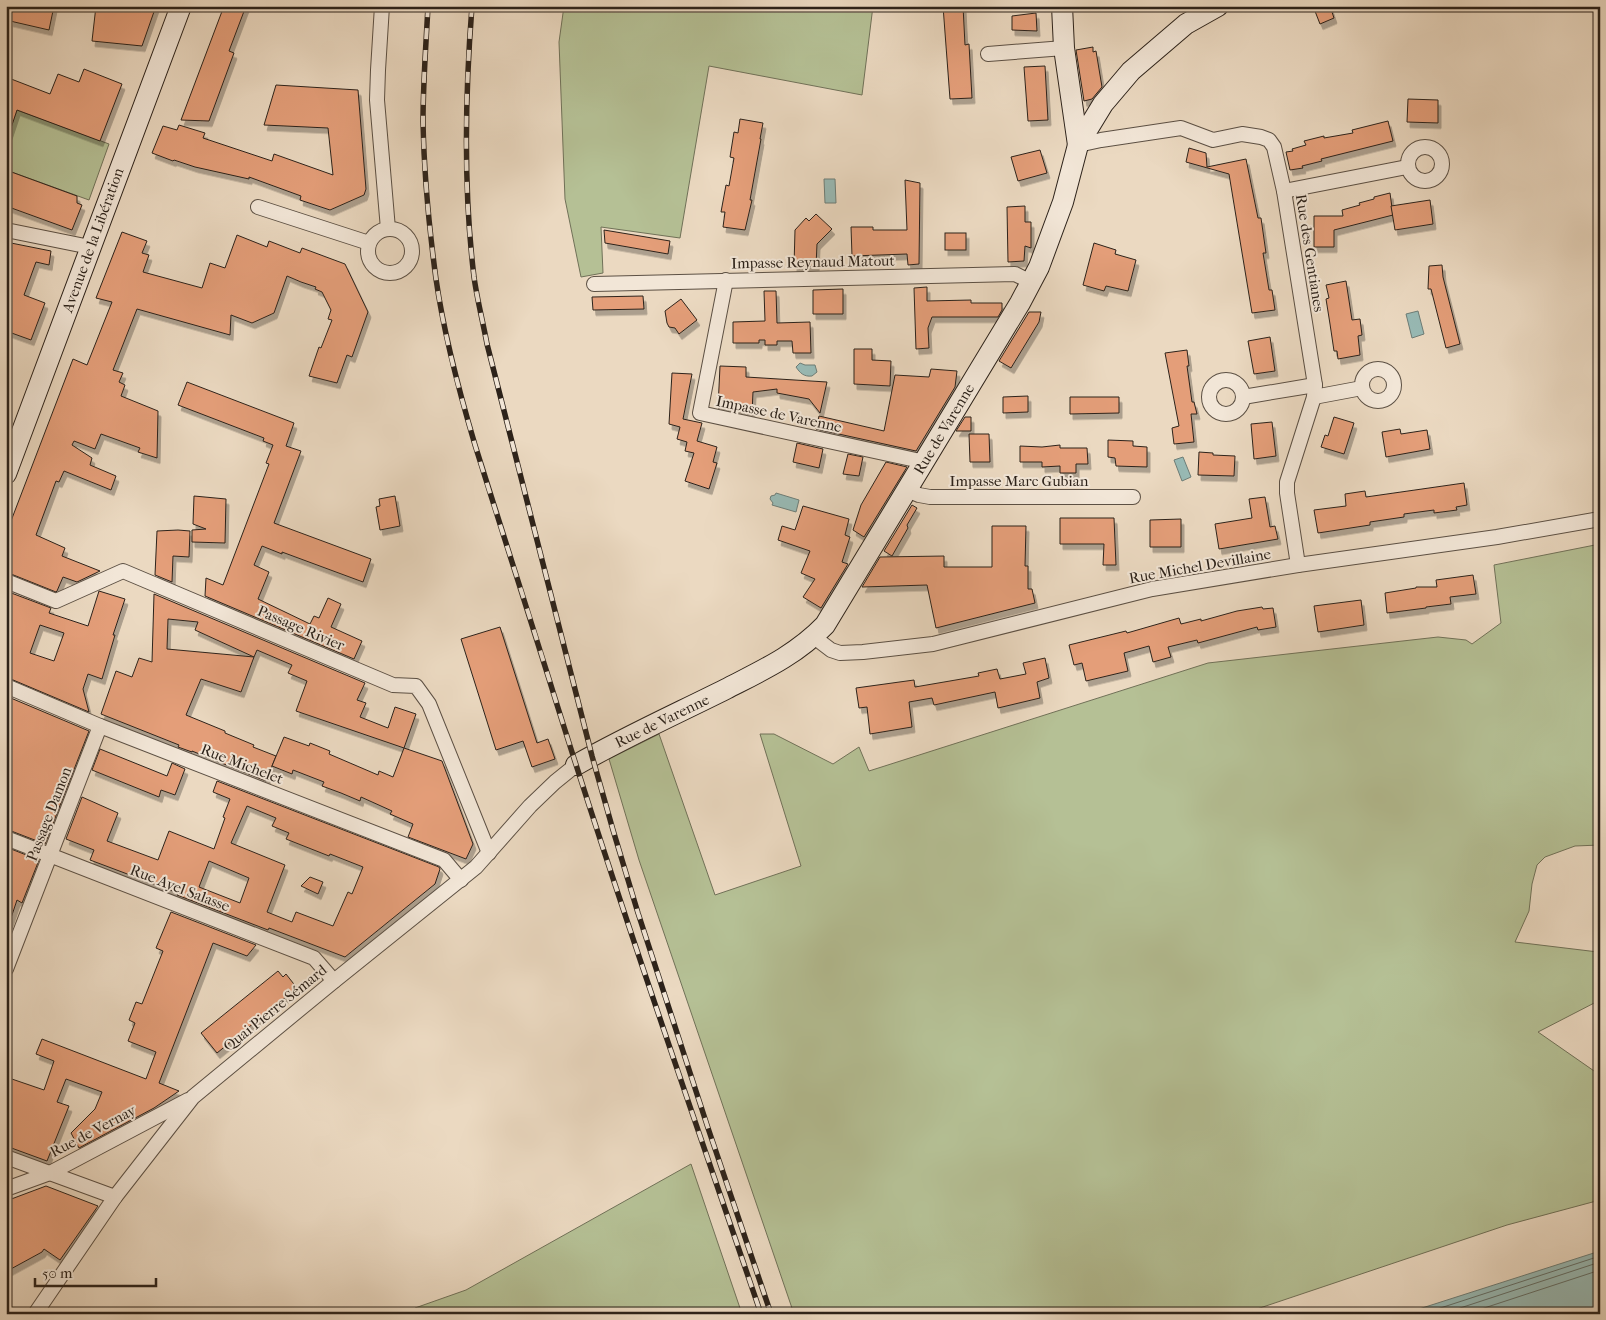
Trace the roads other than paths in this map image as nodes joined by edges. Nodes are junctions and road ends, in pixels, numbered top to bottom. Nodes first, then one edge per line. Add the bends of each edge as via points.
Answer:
1 (181, 6) edge
2 (382, 6) edge
3 (1062, 6) edge
4 (1218, 6) edge
5 (1064, 48) junction
6 (988, 54) dead end
7 (1078, 145) junction
8 (1407, 166) dead end
9 (1284, 192) junction
10 (258, 207) dead end
11 (388, 229) junction
12 (6, 230) edge
13 (369, 243) junction
14 (90, 246) junction
15 (726, 280) junction
16 (1031, 282) junction
17 (594, 284) dead end
18 (1362, 388) dead end
19 (1314, 391) junction
20 (1243, 397) dead end
21 (925, 462) junction
22 (6, 474) edge
23 (907, 490) junction
24 (1133, 497) dead end
25 (1600, 518) edge
26 (1298, 565) junction
27 (6, 581) edge
28 (814, 637) junction
29 (6, 686) edge
30 (100, 726) junction
31 (576, 765) joint
32 (6, 838) edge
33 (489, 853) junction
34 (50, 855) junction
35 (460, 880) junction
36 (6, 969) edge
37 (334, 981) junction
38 (193, 1097) junction
39 (6, 1157) edge
40 (50, 1173) junction
41 (6, 1189) edge
42 (115, 1197) junction
43 (35, 1314) edge

1 - 14 street, Avenue de la Libération
2 - 11 street via 377,100
3 - 5 street
4 - 7 street, Rue de Varenne via 1186,24 1131,71 1103,104
5 - 6 street
5 - 7 street
7 - 9 street, Rue des Gentianes via 1181,128 1213,140 1242,134 1261,137 1274,147
7 - 16 street, Rue de Varenne via 1063,202
8 - 9 street
9 - 19 street, Rue des Gentianes
10 - 13 street
11 - 13 street via 376,233
11 - 13 street via 404,234 409,240 412,249 408,265 393,273 378,270 368,258
12 - 14 street
14 - 22 street, Avenue de la Libération
15 - 16 street, Impasse Reynaud Matout via 1015,274
15 - 17 street, Impasse Reynaud Matout
15 - 21 street, Impasse de Varenne via 700,413
16 - 21 street, Rue de Varenne
18 - 19 street
19 - 20 street
19 - 26 street, Rue des Gentianes via 1287,482 1286,494
21 - 23 street, Rue de Varenne
23 - 24 street, Impasse Marc Gubian via 930,497
23 - 28 street, Rue de Varenne via 826,625
25 - 26 street, Rue Michel Devillaine via 1497,537
26 - 28 street, Rue Michel Devillaine via 1152,590 933,644 840,653
27 - 33 street, Passage Rivier via 56,601 123,571 393,685 416,686 429,704
28 - 31 street, Rue de Varenne via 776,664
29 - 30 street, Rue Michelet
30 - 34 street, Passage Damon
30 - 35 street, Rue Michelet via 444,860
31 - 33 street, Quai Pierre Sémard via 530,806
32 - 34 street, Rue Ayel Salasse
33 - 35 street, Quai Pierre Sémard
34 - 36 street, Passage Damon
34 - 37 street, Rue Ayel Salasse via 314,958
35 - 37 street, Quai Pierre Sémard
37 - 38 street, Quai Pierre Sémard
38 - 40 street, Rue de Vernay
38 - 42 street, Quai Pierre Sémard
39 - 40 street
40 - 41 street, Rue de Vernay
40 - 42 street
42 - 43 street, Quai Pierre Sémard

